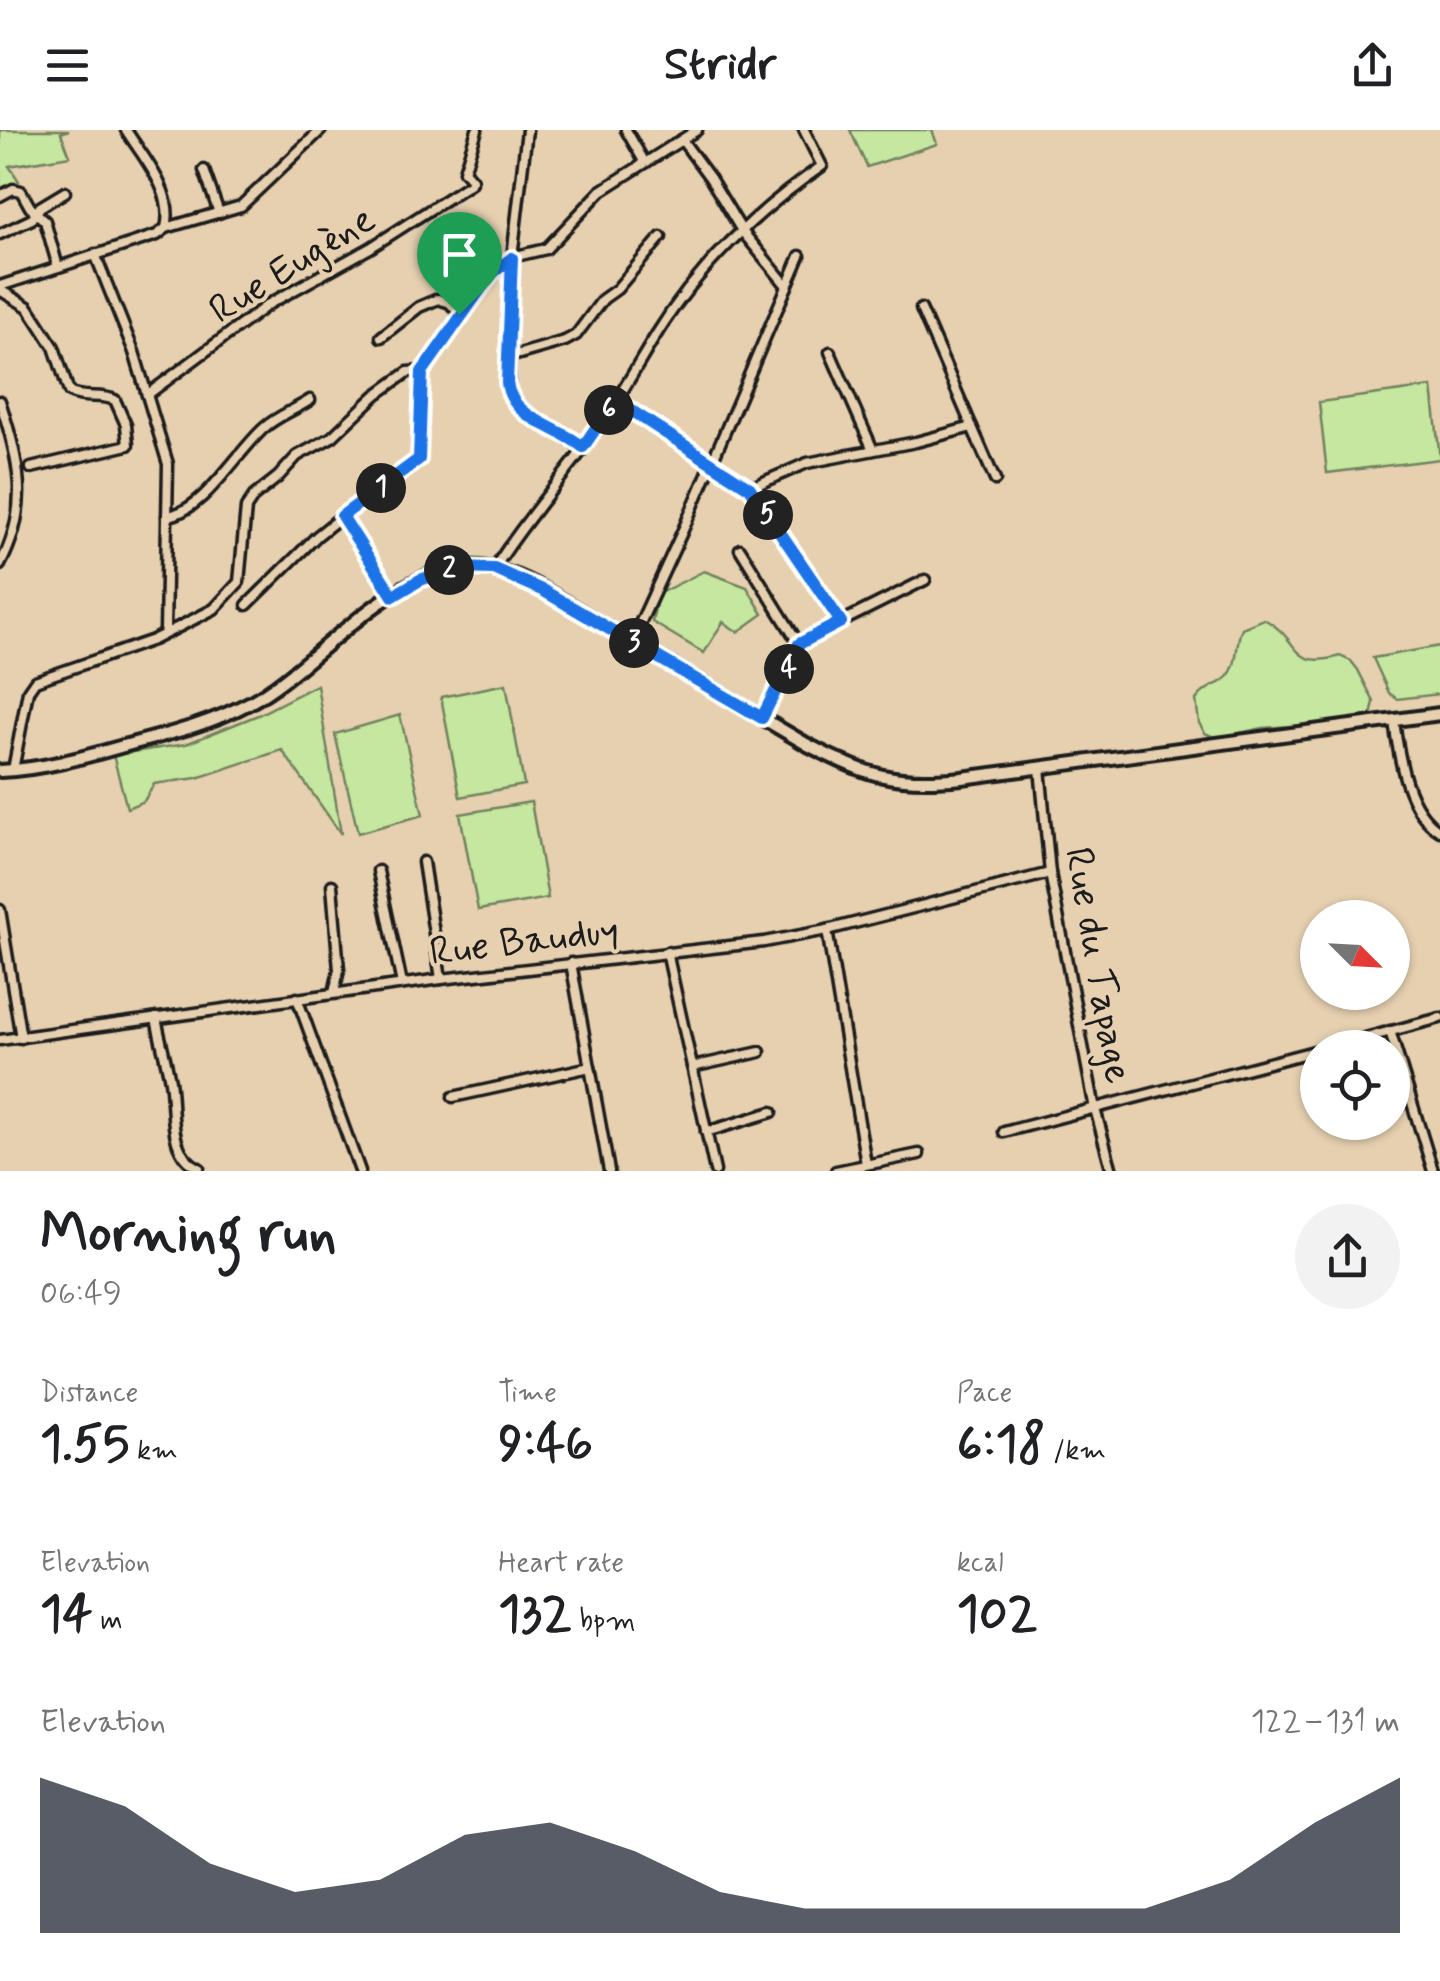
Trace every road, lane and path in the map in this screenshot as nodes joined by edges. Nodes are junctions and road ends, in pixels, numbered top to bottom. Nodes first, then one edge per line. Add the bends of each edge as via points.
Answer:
1 (322, 130) edge
2 (477, 130) edge
3 (526, 130) edge
4 (626, 130) edge
5 (697, 130) edge
6 (804, 130) edge
7 (131, 132) edge
8 (682, 140) junction
9 (644, 163) junction
10 (204, 170) dead end
11 (64, 192) dead end
12 (0, 196) edge
13 (37, 212) junction
14 (219, 213) junction
15 (166, 228) junction
16 (742, 231) junction
17 (0, 234) edge
18 (661, 236) dead end
19 (95, 254) junction
20 (800, 256) dead end
21 (512, 258) junction
22 (58, 267) junction
23 (787, 286) junction
24 (0, 288) edge
25 (921, 308) dead end
26 (459, 314) junction
27 (381, 337) dead end
28 (830, 352) dead end
29 (509, 357) junction
30 (422, 372) junction
31 (147, 395) junction
32 (310, 400) dead end
33 (615, 400) junction
34 (0, 401) edge
35 (972, 427) junction
36 (583, 447) junction
37 (874, 450) junction
38 (711, 462) junction
39 (31, 468) dead end
40 (995, 480) dead end
41 (750, 488) junction
42 (167, 516) junction
43 (342, 516) junction
44 (740, 549) dead end
45 (0, 564) edge
46 (494, 569) junction
47 (925, 580) dead end
48 (393, 596) junction
49 (248, 605) dead end
50 (841, 622) junction
51 (165, 632) junction
52 (632, 641) junction
53 (799, 644) junction
54 (1440, 714) edge
55 (762, 718) junction
56 (1394, 721) junction
57 (1040, 768) junction
58 (13, 770) junction
59 (0, 771) edge
60 (1440, 831) edge
61 (423, 862) dead end
62 (378, 870) dead end
63 (1050, 873) junction
64 (332, 885) dead end
65 (0, 910) edge
66 (828, 930) junction
67 (667, 952) junction
68 (4, 961) edge
69 (571, 963) junction
70 (441, 979) junction
71 (402, 984) junction
72 (334, 993) junction
73 (297, 998) junction
74 (156, 1018) junction
75 (1440, 1018) edge
76 (1394, 1030) edge
77 (21, 1038) junction
78 (0, 1040) edge
79 (760, 1052) dead end
80 (1300, 1055) edge
81 (590, 1067) junction
82 (692, 1067) junction
83 (453, 1096) dead end
84 (1410, 1098) edge
85 (1095, 1110) junction
86 (772, 1112) dead end
87 (706, 1132) junction
88 (1004, 1132) dead end
89 (918, 1154) dead end
90 (866, 1164) junction
91 (200, 1168) dead end
92 (360, 1171) edge
93 (609, 1171) edge
94 (715, 1171) edge
95 (836, 1171) edge
96 (1112, 1171) edge
97 (1432, 1171) edge

1 - 14 street via 242,206
2 - 31 street, Rue Eugène via 464,171 470,184 269,304
3 - 21 street
4 - 9 street
5 - 8 street
6 - 16 street via 822,166
7 - 15 street via 162,190
8 - 9 street
8 - 16 street
9 - 21 street via 602,191 546,249
10 - 14 street
11 - 13 street
12 - 13 street via 19,189
13 - 17 street
13 - 22 street
14 - 15 street
15 - 19 street
16 - 23 street
16 - 33 street via 666,322
18 - 29 street via 570,340
19 - 22 street
19 - 31 street
20 - 23 street
21 - 26 street
21 - 29 street
22 - 24 street
23 - 38 street
24 - 39 street via 28,308 54,347 70,392 115,400 129,438 128,445
25 - 35 street
26 - 27 street via 438,299
26 - 30 street
28 - 37 street
29 - 36 street via 509,395 533,419
30 - 43 street via 419,459
30 - 51 street via 408,372 376,394 254,496 246,508 240,582 214,609
31 - 42 street via 168,464
32 - 42 street via 263,428 198,499
33 - 36 street
33 - 38 street
34 - 45 street via 18,455 20,504
35 - 37 street
35 - 40 street
36 - 46 street
37 - 41 street via 807,462
38 - 41 street
38 - 52 street
41 - 50 street
42 - 51 street
43 - 48 street
43 - 49 street
44 - 53 street
46 - 48 main road via 456,568
46 - 52 main road
47 - 50 street
48 - 58 main road via 282,682 225,715 80,758
50 - 53 street
51 - 58 street via 35,681
52 - 55 main road
53 - 55 street
54 - 56 main road
55 - 57 main road via 844,764 889,779 920,783
56 - 57 main road
56 - 60 street via 1422,819
57 - 63 street, Rue du Tapage
58 - 59 main road
61 - 70 street
62 - 71 street
63 - 66 street, Rue Bauduy
63 - 85 street, Rue du Tapage
64 - 72 street via 339,970
65 - 68 street
66 - 67 street, Rue Bauduy
66 - 90 street
67 - 69 street, Rue Bauduy
67 - 82 street
68 - 77 street
69 - 70 street, Rue Bauduy
69 - 81 street
70 - 71 street, Rue Bauduy
71 - 72 street, Rue Bauduy
72 - 73 street, Rue Bauduy
73 - 74 street, Rue Bauduy
73 - 92 street
74 - 77 street, Rue Bauduy
74 - 91 street via 178,1144
75 - 76 street
77 - 78 street, Rue Bauduy
79 - 82 street
80 - 85 street
81 - 83 street
81 - 93 street
82 - 87 street
84 - 97 street
85 - 88 street
85 - 96 street, Rue du Tapage
86 - 87 street
87 - 94 street
89 - 90 street
90 - 95 street

